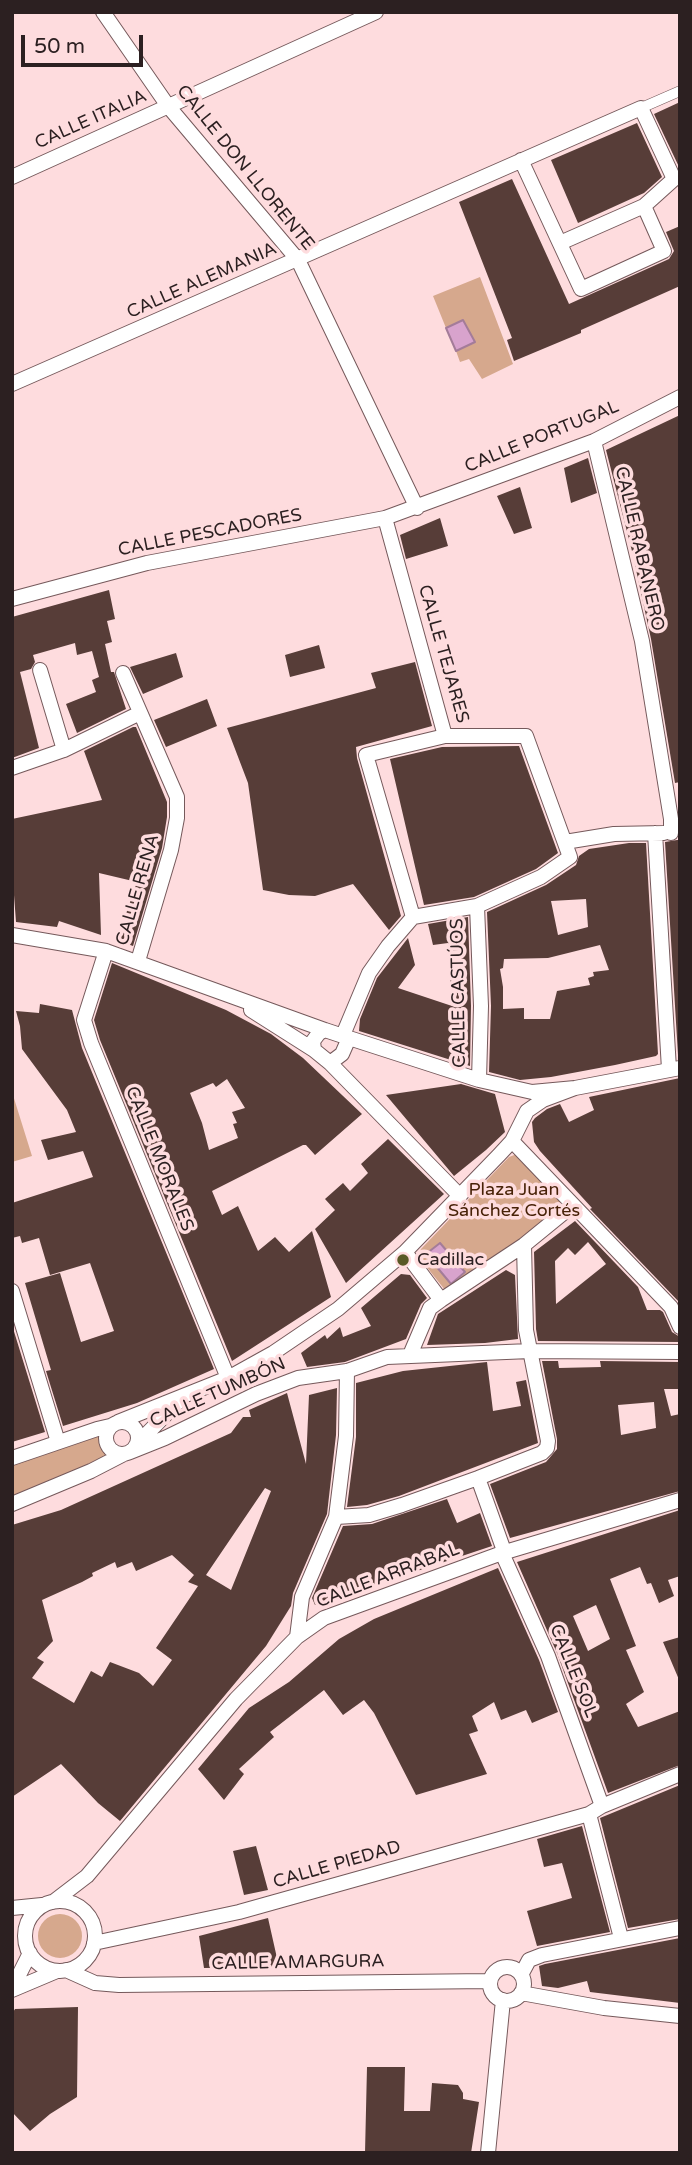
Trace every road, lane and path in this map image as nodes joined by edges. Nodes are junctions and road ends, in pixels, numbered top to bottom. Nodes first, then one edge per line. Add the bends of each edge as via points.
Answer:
1 (103, 12) edge
2 (376, 12) edge
3 (680, 91) edge
4 (168, 106) junction
5 (641, 108) junction
6 (521, 160) junction
7 (12, 177) edge
8 (644, 206) junction
9 (560, 243) junction
10 (298, 260) junction
11 (13, 382) edge
12 (680, 397) edge
13 (594, 441) junction
14 (417, 508) junction
15 (385, 518) junction
16 (12, 599) edge
17 (40, 670) dead end
18 (123, 673) dead end
19 (140, 713) junction
20 (445, 736) junction
21 (64, 750) junction
22 (12, 768) edge
23 (675, 832) edge
24 (655, 833) junction
25 (565, 842) junction
26 (477, 905) junction
27 (413, 917) junction
28 (12, 935) edge
29 (106, 951) junction
30 (138, 961) junction
31 (230, 996) junction
32 (325, 1030) junction
33 (346, 1037) junction
34 (314, 1050) junction
35 (330, 1063) junction
36 (674, 1069) edge
37 (479, 1080) junction
38 (575, 1088) junction
39 (513, 1089) junction
40 (527, 1111) junction
41 (512, 1141) junction
42 (460, 1196) junction
43 (573, 1205) junction
44 (524, 1245) junction
45 (405, 1252) junction
46 (12, 1291) edge
47 (441, 1300) junction
48 (680, 1327) edge
49 (530, 1350) junction
50 (680, 1352) edge
51 (410, 1355) junction
52 (347, 1371) junction
53 (228, 1378) junction
54 (183, 1397) junction
55 (114, 1424) junction
56 (58, 1442) junction
57 (130, 1450) junction
58 (12, 1458) edge
59 (478, 1478) junction
60 (680, 1500) edge
61 (12, 1504) edge
62 (336, 1517) junction
63 (502, 1553) junction
64 (297, 1637) junction
65 (680, 1774) edge
66 (602, 1806) junction
67 (589, 1814) junction
68 (87, 1876) junction
69 (48, 1903) junction
70 (80, 1907) junction
71 (12, 1908) edge
72 (680, 1928) edge
73 (621, 1938) junction
74 (23, 1945) edge
75 (91, 1950) junction
76 (61, 1970) junction
77 (521, 1975) junction
78 (490, 1981) junction
79 (106, 1984) junction
80 (12, 1989) edge
81 (521, 1993) junction
82 (503, 2000) junction
83 (680, 2016) edge
84 (488, 2153) edge

1 - 4 street, CALLE DON LLORENTE
2 - 4 street, CALLE ITALIA
3 - 5 street, CALLE ALEMANIA
4 - 7 street, CALLE ITALIA
4 - 10 street, CALLE DON LLORENTE
5 - 6 street, CALLE ALEMANIA
5 - 8 street via 674,179
6 - 9 street
6 - 10 street, CALLE ALEMANIA
8 - 9 street
8 - 9 street via 664,251 581,289
10 - 11 street, CALLE ALEMANIA
10 - 14 street, CALLE DON LLORENTE
12 - 13 street, CALLE PORTUGAL
13 - 14 street, CALLE PORTUGAL
13 - 23 street, CALLE RABANERO via 642,641
14 - 15 street, CALLE PESCADORES
15 - 16 street, CALLE PESCADORES via 147,563
15 - 20 street, CALLE TEJARES
17 - 21 street
18 - 19 street, CALLE RENA
19 - 21 street
19 - 30 street, CALLE RENA via 177,797 177,807 171,850
20 - 25 street, CALLE TEJARES via 526,736
20 - 27 street via 366,755
21 - 22 street
23 - 24 street
24 - 25 street
24 - 36 street
25 - 26 street via 570,857 531,882
26 - 27 street
26 - 37 street, CALLE CASTÚOS
27 - 33 street via 369,973
28 - 29 street
29 - 30 street
29 - 53 street, CALLE MORALES via 84,1020
30 - 31 street
31 - 32 street
31 - 34 street
32 - 33 street
32 - 34 street via 313,1041
33 - 35 street via 338,1059
33 - 37 street
34 - 35 street
35 - 42 street
36 - 38 street
37 - 39 street
38 - 39 street
38 - 40 street
39 - 40 street
40 - 41 street
41 - 42 street
41 - 43 street
42 - 45 street
43 - 44 street
43 - 48 street via 671,1307
44 - 47 street
44 - 49 street
45 - 47 street
45 - 53 street via 338,1309
46 - 56 street
47 - 51 street via 430,1308
49 - 50 street, CALLE TUMBÓN
49 - 51 street, CALLE TUMBÓN
49 - 59 street via 547,1448
51 - 52 street, CALLE TUMBÓN via 387,1357
52 - 57 street, CALLE TUMBÓN via 298,1378
52 - 62 street via 346,1436
53 - 54 street
54 - 55 street
54 - 57 street
55 - 56 street
55 - 57 street via 133,1427 138,1435
55 - 57 street via 106,1436 107,1445 115,1452
56 - 58 street
57 - 61 street
59 - 62 street via 369,1515
59 - 63 street, CALLE SOL
60 - 63 street, CALLE ARRABAL
62 - 64 street via 302,1597
63 - 64 street, CALLE ARRABAL via 324,1618
63 - 66 street, CALLE SOL via 548,1656
64 - 68 street, CALLE ARRABAL via 236,1699
65 - 66 street, CALLE PIEDAD
66 - 67 street, CALLE PIEDAD
67 - 73 street
67 - 75 street, CALLE PIEDAD
68 - 69 street, CALLE ARRABAL
68 - 70 street, CALLE ARRABAL
69 - 70 street via 62,1901
69 - 71 street
69 - 74 street via 32,1915
70 - 75 street via 93,1923
72 - 73 street
73 - 77 street via 529,1960
74 - 76 street via 46,1968
74 - 80 street
75 - 76 street via 75,1968
75 - 79 street via 92,1971
76 - 79 street, CALLE AMARGURA
76 - 80 street
77 - 78 street via 504,1967
77 - 81 street
78 - 79 street, CALLE AMARGURA
78 - 82 street via 493,1993
81 - 82 street
81 - 83 street
82 - 84 street

